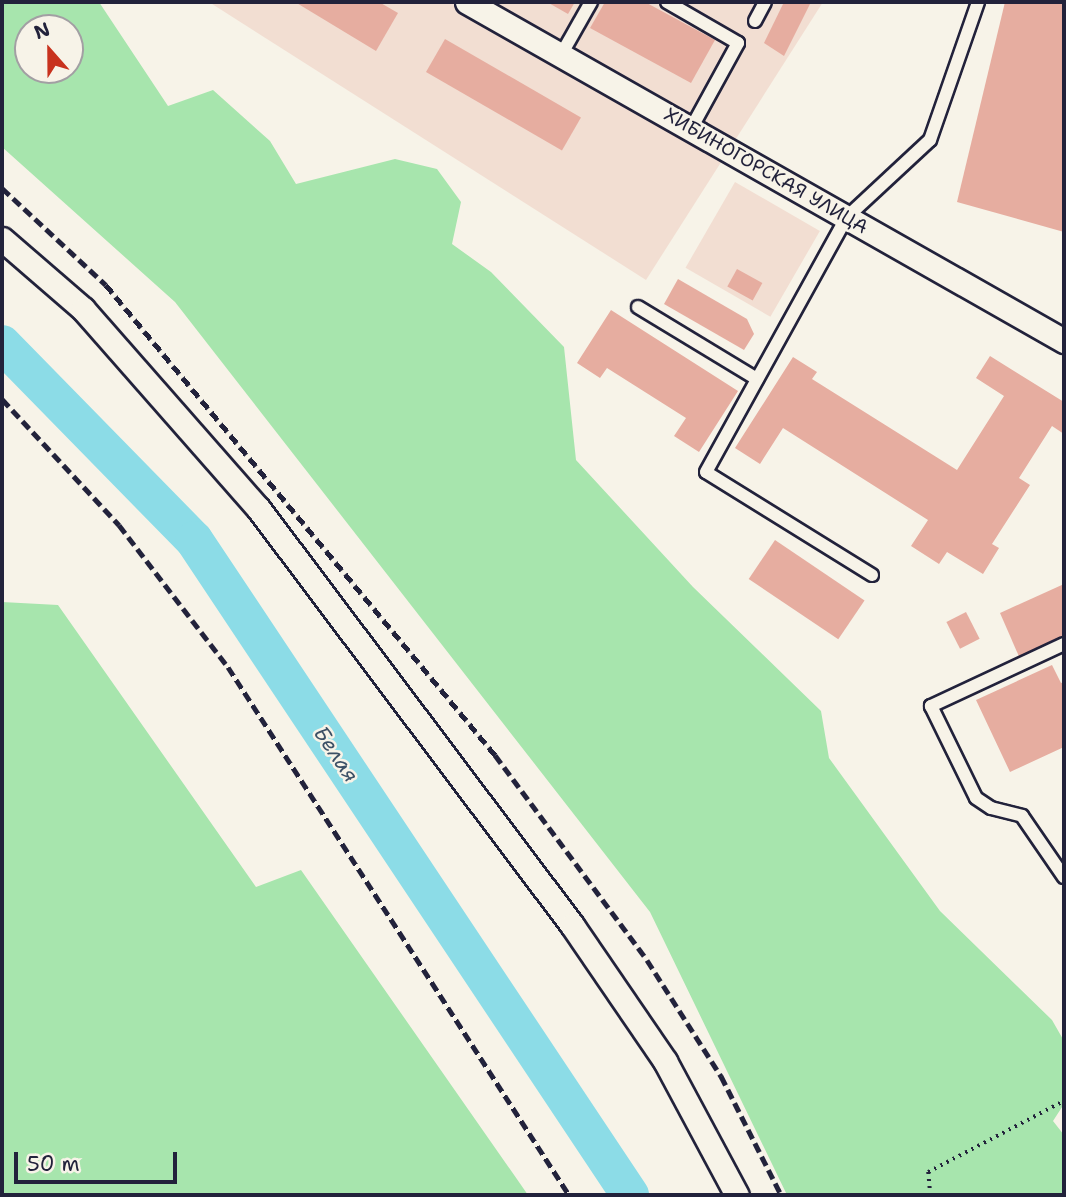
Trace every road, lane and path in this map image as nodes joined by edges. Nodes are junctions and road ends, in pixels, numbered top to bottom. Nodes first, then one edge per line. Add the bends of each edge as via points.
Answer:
1 (467, 2) edge
2 (591, 2) edge
3 (667, 2) edge
4 (765, 2) edge
5 (978, 2) edge
6 (755, 20) dead end
7 (561, 55) junction
8 (691, 129) junction
9 (847, 217) junction
10 (2, 239) edge
11 (638, 307) dead end
12 (1064, 341) edge
13 (757, 379) junction
14 (872, 575) dead end
15 (1064, 644) edge
16 (1064, 877) edge
17 (1064, 1101) edge
18 (737, 1195) edge
19 (930, 1195) edge

1 - 7 street, ХИБИНОГОРСКАЯ УЛИЦА
2 - 7 lane
3 - 8 lane via 738,43
4 - 6 lane
5 - 9 lane via 930,140
7 - 8 street, ХИБИНОГОРСКАЯ УЛИЦА
8 - 9 street, ХИБИНОГОРСКАЯ УЛИЦА
9 - 12 street, ХИБИНОГОРСКАЯ УЛИЦА
9 - 13 lane
10 - 18 street via 83,309 258,508 572,925 664,1061
11 - 13 lane
13 - 14 lane via 706,472
15 - 16 lane via 931,706 976,798 991,808 1022,816
17 - 19 path via 928,1172

